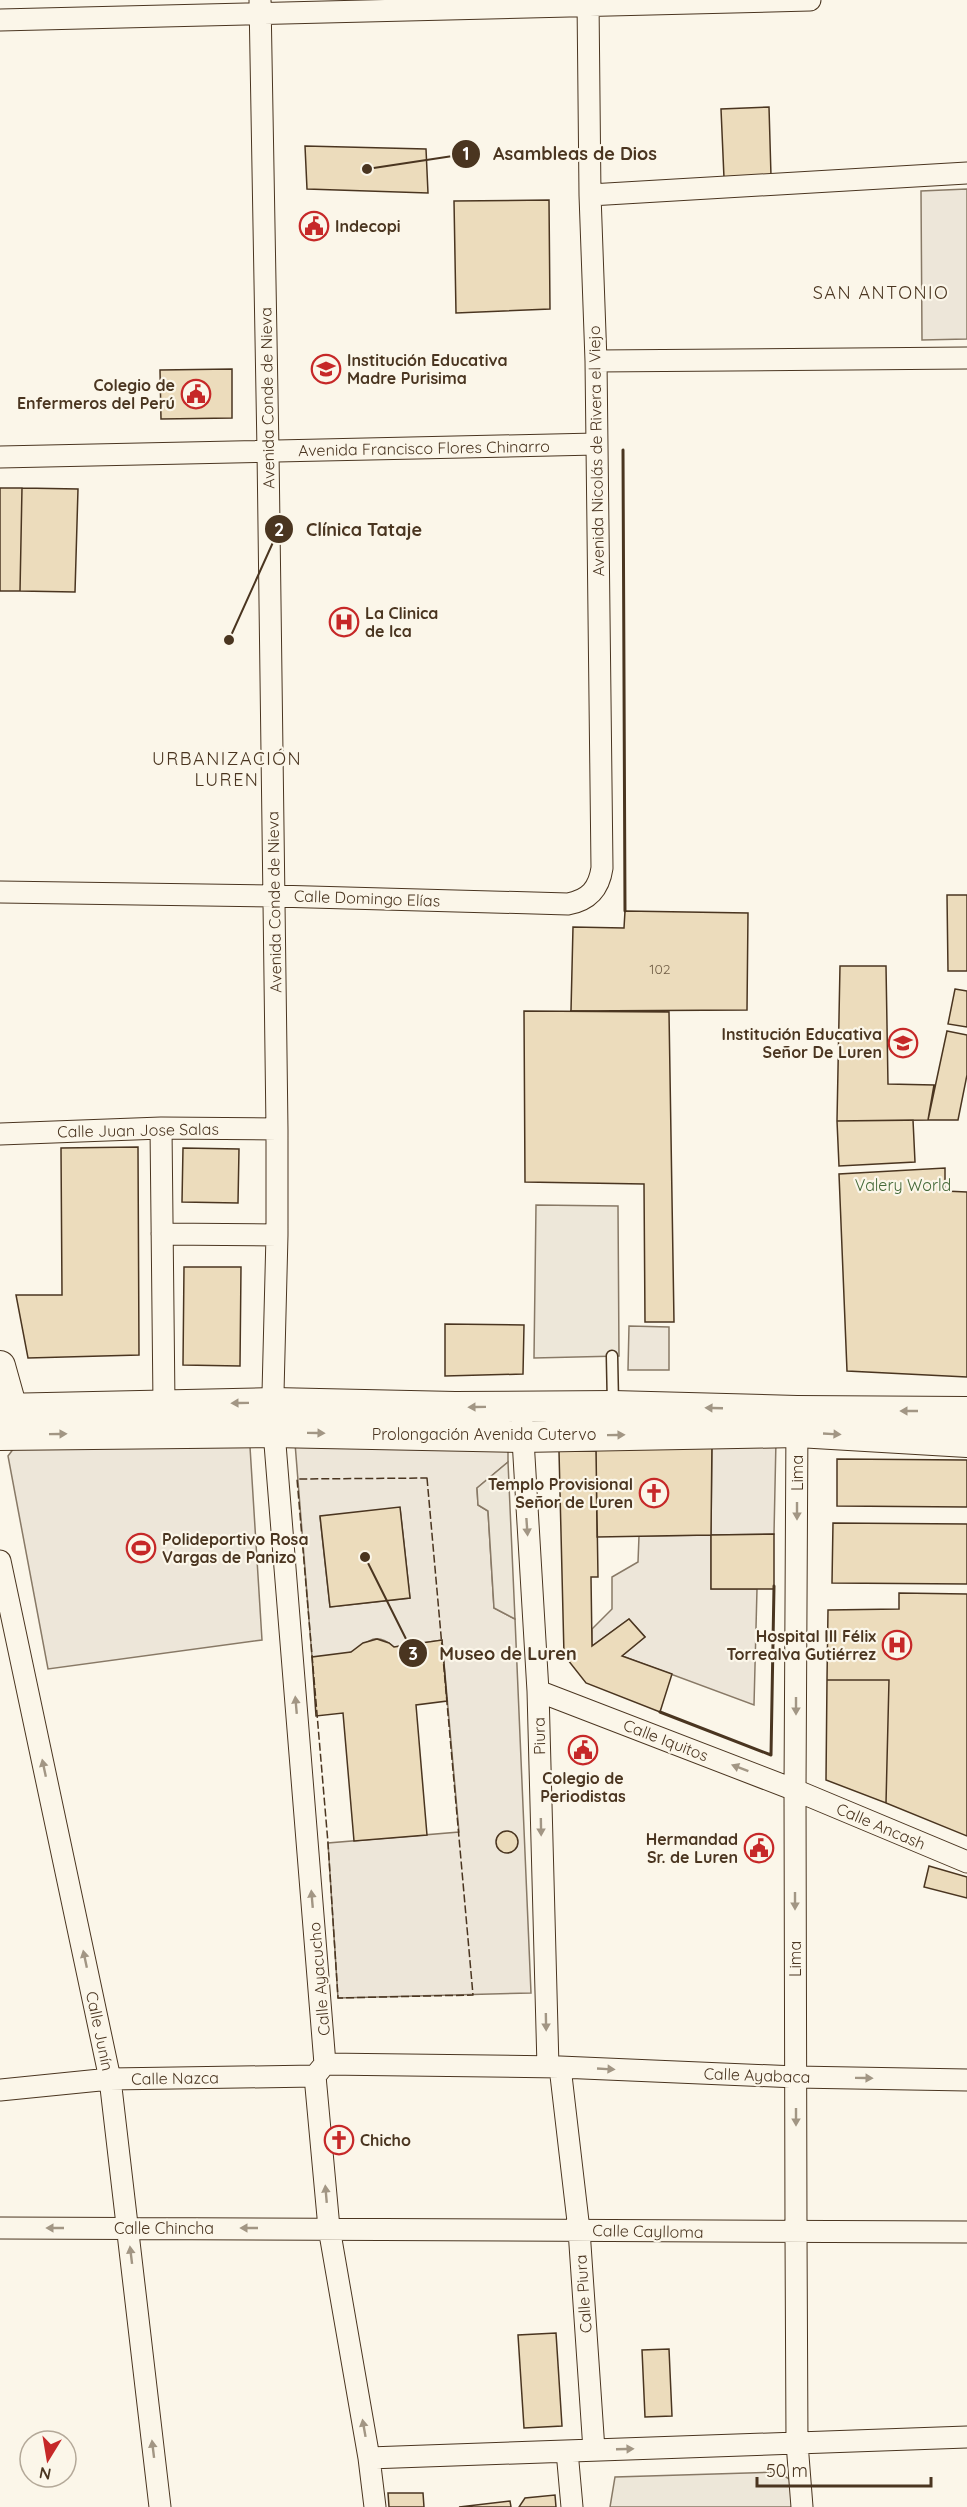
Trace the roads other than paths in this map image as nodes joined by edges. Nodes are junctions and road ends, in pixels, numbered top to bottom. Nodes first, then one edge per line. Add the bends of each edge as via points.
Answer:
1 (796, 0) edge
2 (810, 0) edge
3 (588, 3) edge
4 (260, 7) edge
5 (0, 20) edge
6 (967, 173) edge
7 (590, 195) junction
8 (967, 358) edge
9 (596, 361) junction
10 (596, 444) junction
11 (268, 451) junction
12 (0, 457) edge
13 (0, 892) edge
14 (274, 896) junction
15 (588, 897) joint
16 (160, 1128) junction
17 (277, 1129) junction
18 (0, 1134) edge
19 (162, 1234) junction
20 (277, 1235) junction
21 (612, 1356) dead end
22 (0, 1366) edge
23 (164, 1404) junction
24 (522, 1406) junction
25 (613, 1406) junction
26 (967, 1412) edge
27 (4, 1417) edge
28 (797, 1421) junction
29 (273, 1426) junction
30 (521, 1437) junction
31 (967, 1442) edge
32 (0, 1561) edge
33 (538, 1690) junction
34 (795, 1790) junction
35 (967, 1862) edge
36 (554, 2067) junction
37 (320, 2070) junction
38 (796, 2078) junction
39 (110, 2079) junction
40 (967, 2080) edge
41 (0, 2090) edge
42 (0, 2228) edge
43 (128, 2228) junction
44 (329, 2228) junction
45 (579, 2230) junction
46 (967, 2232) edge
47 (796, 2233) junction
48 (967, 2437) edge
49 (797, 2443) junction
50 (594, 2450) junction
51 (567, 2451) junction
52 (369, 2458) junction
53 (160, 2507) edge
54 (375, 2507) edge
55 (572, 2507) edge
56 (802, 2507) edge

1 - 2 street
1 - 3 street
3 - 4 street
3 - 7 street, Avenida Nicolás de Rivera el Viejo
4 - 5 street
4 - 11 street, Avenida Conde de Nieva
6 - 7 street
7 - 9 street, Avenida Nicolás de Rivera el Viejo
8 - 9 street
9 - 10 street, Avenida Nicolás de Rivera el Viejo
10 - 11 street, Avenida Francisco Flores Chinarro
10 - 15 street, Avenida Nicolás de Rivera el Viejo via 602,868
11 - 12 street, Avenida Francisco Flores Chinarro
11 - 14 street, Avenida Conde de Nieva
13 - 14 street, Calle Domingo Elías
14 - 15 street, Calle Domingo Elías via 568,904
14 - 17 street, Avenida Conde de Nieva
16 - 17 street, Calle Juan Jose Salas
16 - 18 street, Calle Juan Jose Salas
16 - 19 street
17 - 20 street, Avenida Conde de Nieva
19 - 20 street
19 - 23 street
20 - 29 street, Avenida Conde de Nieva
21 - 25 lane
22 - 27 street
23 - 27 street, Prolongación Avenida Cutervo
29 -> 23 street, Prolongación Avenida Cutervo
24 - 25 street, Prolongación Avenida Cutervo
24 -> 29 street, Prolongación Avenida Cutervo via 454,1407
24 - 30 street, Piura
28 -> 25 street, Prolongación Avenida Cutervo
26 -> 28 street, Prolongación Avenida Cutervo
27 -> 29 street, Prolongación Avenida Cutervo
30 -> 28 street, Prolongación Avenida Cutervo
28 -> 31 street, Prolongación Avenida Cutervo
28 -> 34 street, Lima
29 -> 30 street, Prolongación Avenida Cutervo
37 -> 29 street, Calle Ayacucho
30 -> 33 street, Piura
39 -> 32 street, Calle Junín
34 -> 33 street, Calle Iquitos
33 -> 36 street, Piura
34 - 35 street, Calle Ancash
34 -> 38 street, Lima
36 - 37 street, Calle Nazca
36 -> 38 street, Calle Ayabaca
36 - 45 street, Calle Piura
37 - 39 street, Calle Nazca
44 -> 37 street, Calle Ayacucho
38 -> 40 street, Calle Ayabaca
38 -> 47 street, Lima
39 - 41 street, Calle Nazca
39 - 43 street, Calle Junín
43 -> 42 street, Calle Chincha
44 -> 43 street, Calle Chincha
53 -> 43 street, Calle Junín
44 - 45 street, Calle Caylloma
52 -> 44 street, Calle Ayacucho
45 - 47 street, Calle Caylloma
45 - 50 street, Calle Piura
46 - 47 street, Calle Caylloma
47 - 49 street, Lima
48 - 49 street
50 -> 49 street
49 - 56 street, Lima
50 - 51 street
51 - 52 street
51 - 55 street
52 - 54 street, Calle Ayacucho

